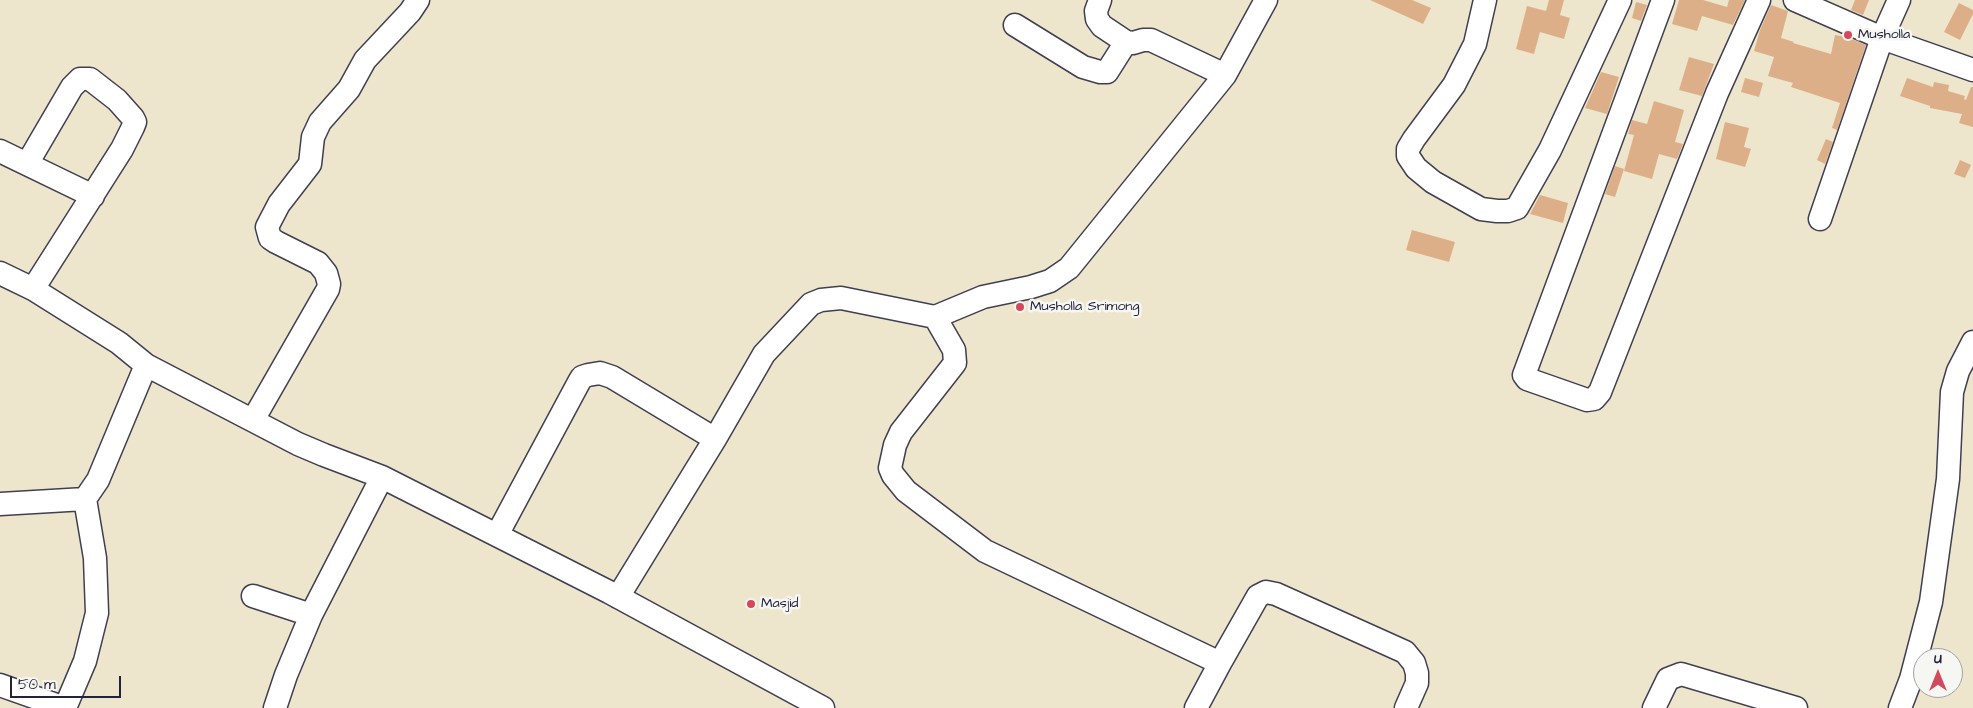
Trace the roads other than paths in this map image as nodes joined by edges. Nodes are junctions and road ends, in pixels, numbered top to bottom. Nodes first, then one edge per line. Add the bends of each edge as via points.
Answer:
1 (418, 0) edge
2 (1100, 0) edge
3 (1266, 0) edge
4 (1485, 0) edge
5 (1620, 0) edge
6 (1663, 0) edge
7 (1759, 0) edge
8 (1795, 0) edge
9 (1899, 0) edge
10 (1015, 25) dead end
11 (1882, 38) junction
12 (1126, 42) junction
13 (1973, 70) edge
14 (1225, 75) junction
15 (0, 151) edge
16 (27, 164) junction
17 (93, 196) junction
18 (1820, 218) dead end
19 (0, 273) edge
20 (33, 289) junction
21 (935, 317) junction
22 (1973, 342) edge
23 (146, 365) junction
24 (253, 420) junction
25 (715, 439) junction
26 (382, 476) junction
27 (85, 499) junction
28 (0, 504) edge
29 (497, 535) junction
30 (253, 596) dead end
31 (618, 597) junction
32 (311, 615) junction
33 (1220, 662) junction
34 (0, 685) edge
35 (65, 708) edge
36 (275, 708) edge
37 (824, 708) edge
38 (1196, 708) edge
39 (1406, 708) edge
40 (1654, 708) edge
41 (1796, 708) edge
42 (1900, 708) edge

1 - 24 street via 366,60 350,89 320,122 313,137 310,164 279,204 267,227 270,238 318,263 329,284
2 - 12 street via 1097,19
3 - 14 street
4 - 5 street via 1474,44 1454,85 1414,139 1408,156 1416,168 1433,182 1481,209 1508,211 1517,208 1550,150
6 - 7 street via 1524,376 1587,400 1594,399 1600,392 1717,93
8 - 11 street
9 - 11 street
10 - 12 street via 1084,67 1100,72 1107,72
11 - 13 street
11 - 18 street
12 - 14 street via 1151,40
14 - 21 street via 1069,268 1050,281 983,297
15 - 16 street
16 - 17 street
16 - 17 street via 72,87 80,79 90,79 117,100 134,122 122,149
17 - 20 street
19 - 20 street
20 - 23 street via 118,343
21 - 25 street via 841,298 811,304 764,354
21 - 33 street via 954,350 955,363 895,445 890,468 906,491 985,551
22 - 42 street via 1958,371 1952,392 1948,479 1931,602 1916,664
23 - 24 street
23 - 27 street via 98,480
24 - 26 street via 324,455
25 - 29 street via 612,377 600,373 582,377
25 - 31 street
26 - 29 street
26 - 32 street
27 - 28 street
27 - 35 street via 95,558 97,613 85,660
29 - 31 street
30 - 32 street
31 - 37 street
32 - 36 street
33 - 38 street
33 - 39 street via 1258,596 1271,592 1405,652 1418,673
34 - 35 street
40 - 41 street via 1668,680 1681,674

